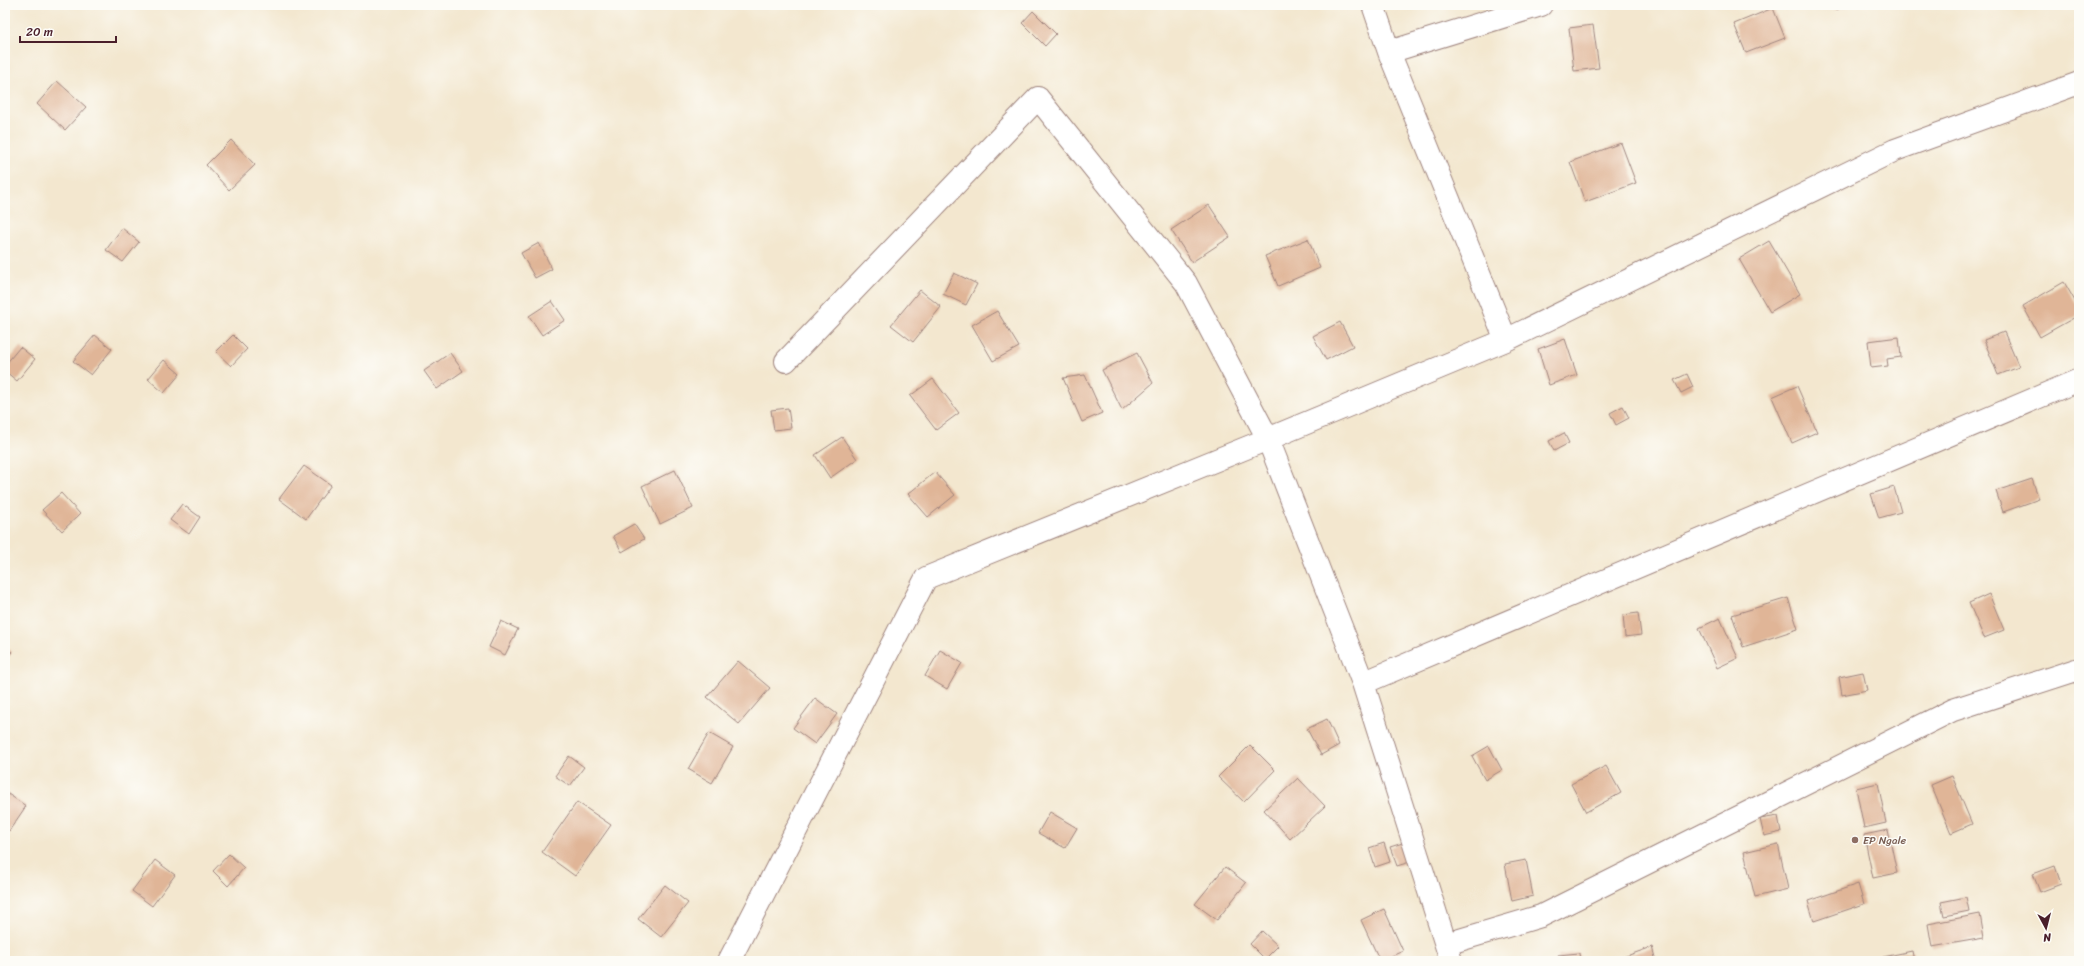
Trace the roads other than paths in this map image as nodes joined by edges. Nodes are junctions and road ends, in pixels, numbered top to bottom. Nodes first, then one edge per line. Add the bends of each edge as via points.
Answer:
1 (1373, 5) edge
2 (1541, 5) edge
3 (1390, 52) junction
4 (2079, 83) edge
5 (1506, 340) junction
6 (786, 360) dead end
7 (2079, 380) edge
8 (1268, 439) junction
9 (2079, 669) edge
10 (1363, 683) junction
11 (1449, 953) edge
12 (729, 961) edge

1 - 3 street
2 - 3 street
3 - 5 street
4 - 5 street via 1895,150
5 - 8 street
6 - 8 street via 1038,98 1186,283
7 - 10 street
8 - 10 street
8 - 12 street via 926,578
9 - 11 street via 1953,710 1541,916
10 - 11 street

